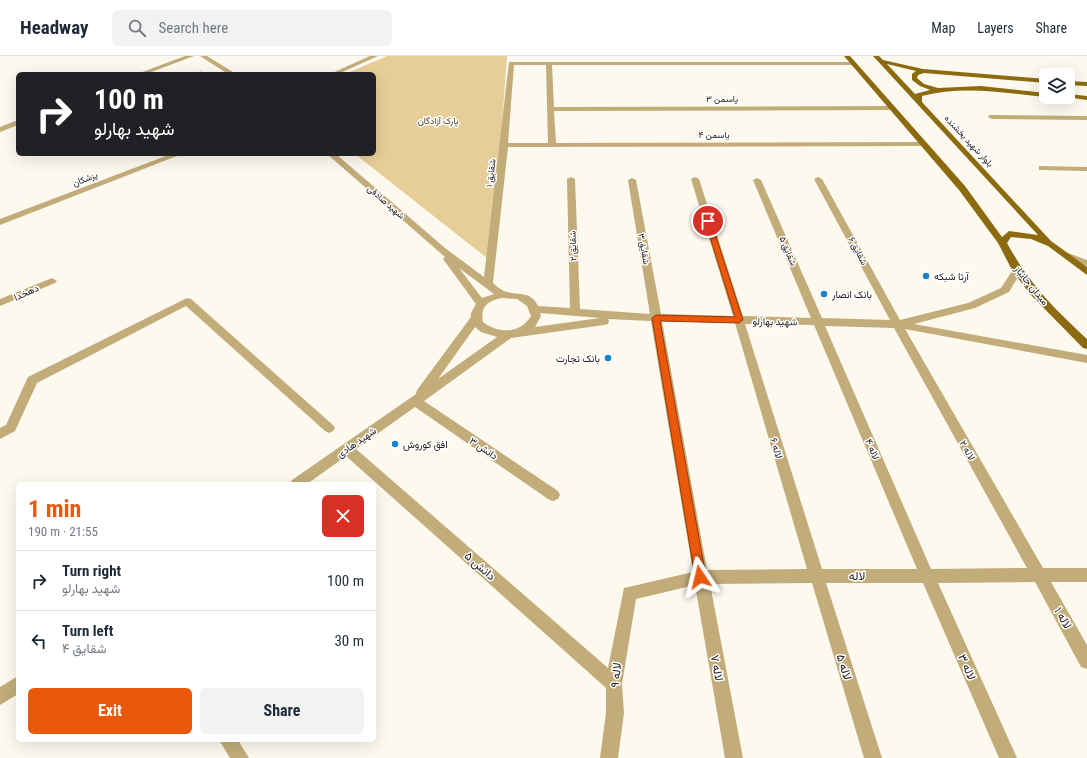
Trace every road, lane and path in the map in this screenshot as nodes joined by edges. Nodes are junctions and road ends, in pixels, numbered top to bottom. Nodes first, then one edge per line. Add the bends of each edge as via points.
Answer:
1 (191, 56) edge
2 (203, 56) edge
3 (374, 56) edge
4 (847, 56) edge
5 (878, 58) edge
6 (549, 64) junction
7 (854, 64) junction
8 (923, 71) junction
9 (146, 72) edge
10 (229, 72) edge
11 (338, 72) edge
12 (1039, 80) edge
13 (1075, 83) edge
14 (1087, 84) edge
15 (935, 89) junction
16 (1039, 94) edge
17 (1075, 97) edge
18 (1087, 98) edge
19 (919, 101) junction
20 (893, 108) junction
21 (551, 109) junction
22 (992, 117) dead end
23 (1087, 118) edge
24 (16, 123) edge
25 (0, 130) edge
26 (923, 144) junction
27 (552, 145) junction
28 (504, 146) junction
29 (173, 156) edge
30 (333, 156) edge
31 (1042, 168) dead end
32 (1087, 169) edge
33 (571, 179) dead end
34 (695, 179) dead end
35 (818, 179) dead end
36 (632, 180) dead end
37 (757, 180) dead end
38 (0, 222) edge
39 (1047, 240) junction
40 (1002, 243) junction
41 (442, 250) junction
42 (1068, 256) junction
43 (1087, 264) edge
44 (1017, 270) junction
45 (1087, 272) edge
46 (52, 281) dead end
47 (488, 284) junction
48 (502, 295) junction
49 (0, 303) edge
50 (481, 304) junction
51 (535, 309) junction
52 (575, 313) junction
53 (629, 317) junction
54 (476, 318) junction
55 (656, 318) junction
56 (739, 320) junction
57 (818, 322) junction
58 (897, 324) junction
59 (514, 334) junction
60 (1087, 344) edge
61 (1087, 359) edge
62 (415, 401) junction
63 (329, 428) dead end
64 (0, 434) edge
65 (346, 448) junction
66 (300, 482) edge
67 (553, 495) dead end
68 (927, 576) junction
69 (1039, 576) junction
70 (1087, 576) edge
71 (700, 577) junction
72 (815, 577) junction
73 (629, 593) joint
74 (1087, 661) edge
75 (614, 684) junction
76 (16, 685) edge
77 (0, 697) edge
78 (229, 742) edge
79 (240, 758) edge
80 (609, 758) edge
81 (734, 758) edge
82 (873, 758) edge
83 (1008, 758) edge

1 - 9 street
2 - 10 street
3 - 11 street
4 - 7 main road
5 - 8 main road
5 - 19 main road, بلوار شهید بخشنده
6 - 7 street
6 - 21 street
6 - 28 street, شقایق ۱ via 511,63
7 - 20 main road
8 - 12 main road
8 - 15 main road via 915,74 914,79
13 - 14 main road
15 - 16 main road via 958,88
15 - 19 main road via 918,95
17 - 18 main road
19 - 39 main road, بلوار شهید بخشنده
20 - 21 street, یاسمن ۳
20 - 26 main road
21 - 27 street
22 - 23 street
24 - 25 street
26 - 27 street, یاسمن ۴
26 - 40 main road via 962,188
27 - 28 street, یاسمن ۴
28 - 47 street, شقایق ۱
29 - 38 street, پزشکان
30 - 41 street, شهید صادقی
31 - 32 street
33 - 52 street, شقایق ۲
34 - 56 street, لاله ۶
35 - 58 street, شقایق ۶
36 - 55 street, شقایق ۳
37 - 57 street, شقایق ۵
39 - 40 main road via 1026,234 1009,234
39 - 42 main road
40 - 44 main road, میدان جانباز
41 - 47 street
41 - 50 street
42 - 43 street
42 - 45 main road
44 - 58 street via 1005,290 971,306
44 - 60 main road, میدان جانباز via 1067,326
46 - 49 street, دهخدا
47 - 48 street
48 - 50 street
48 - 51 street via 519,296 526,299
50 - 54 street via 477,308
51 - 52 street
51 - 59 street via 534,322 528,328
52 - 53 street
53 - 55 street, شهید بهارلو
53 - 59 street
54 - 59 street via 478,324 490,333
54 - 62 street
55 - 56 street, شهید بهارلو
55 - 71 street, شقایق ۳
56 - 57 street, شهید بهارلو
56 - 72 street, لاله ۶
57 - 58 street, شهید بهارلو
57 - 68 street, لاله ۴
58 - 61 street
58 - 69 street, لاله ۲
59 - 62 street, شهید هادی
62 - 65 street, شهید هادی
62 - 67 street, دانش ۳
63 - 64 street via 187,301 32,380 11,428
65 - 66 street, شهید هادی
65 - 75 street, دانش ۵
68 - 69 street, لاله
68 - 72 street, لاله
68 - 83 street, لاله ۳
69 - 70 street, لاله
69 - 74 street, لاله ۱
71 - 72 street, لاله
71 - 73 street, لاله
71 - 81 street, لاله ۷
72 - 82 street, لاله ۵
73 - 75 street, لاله ۹
75 - 80 street, لاله ۹ via 615,713
76 - 77 street
78 - 79 street

